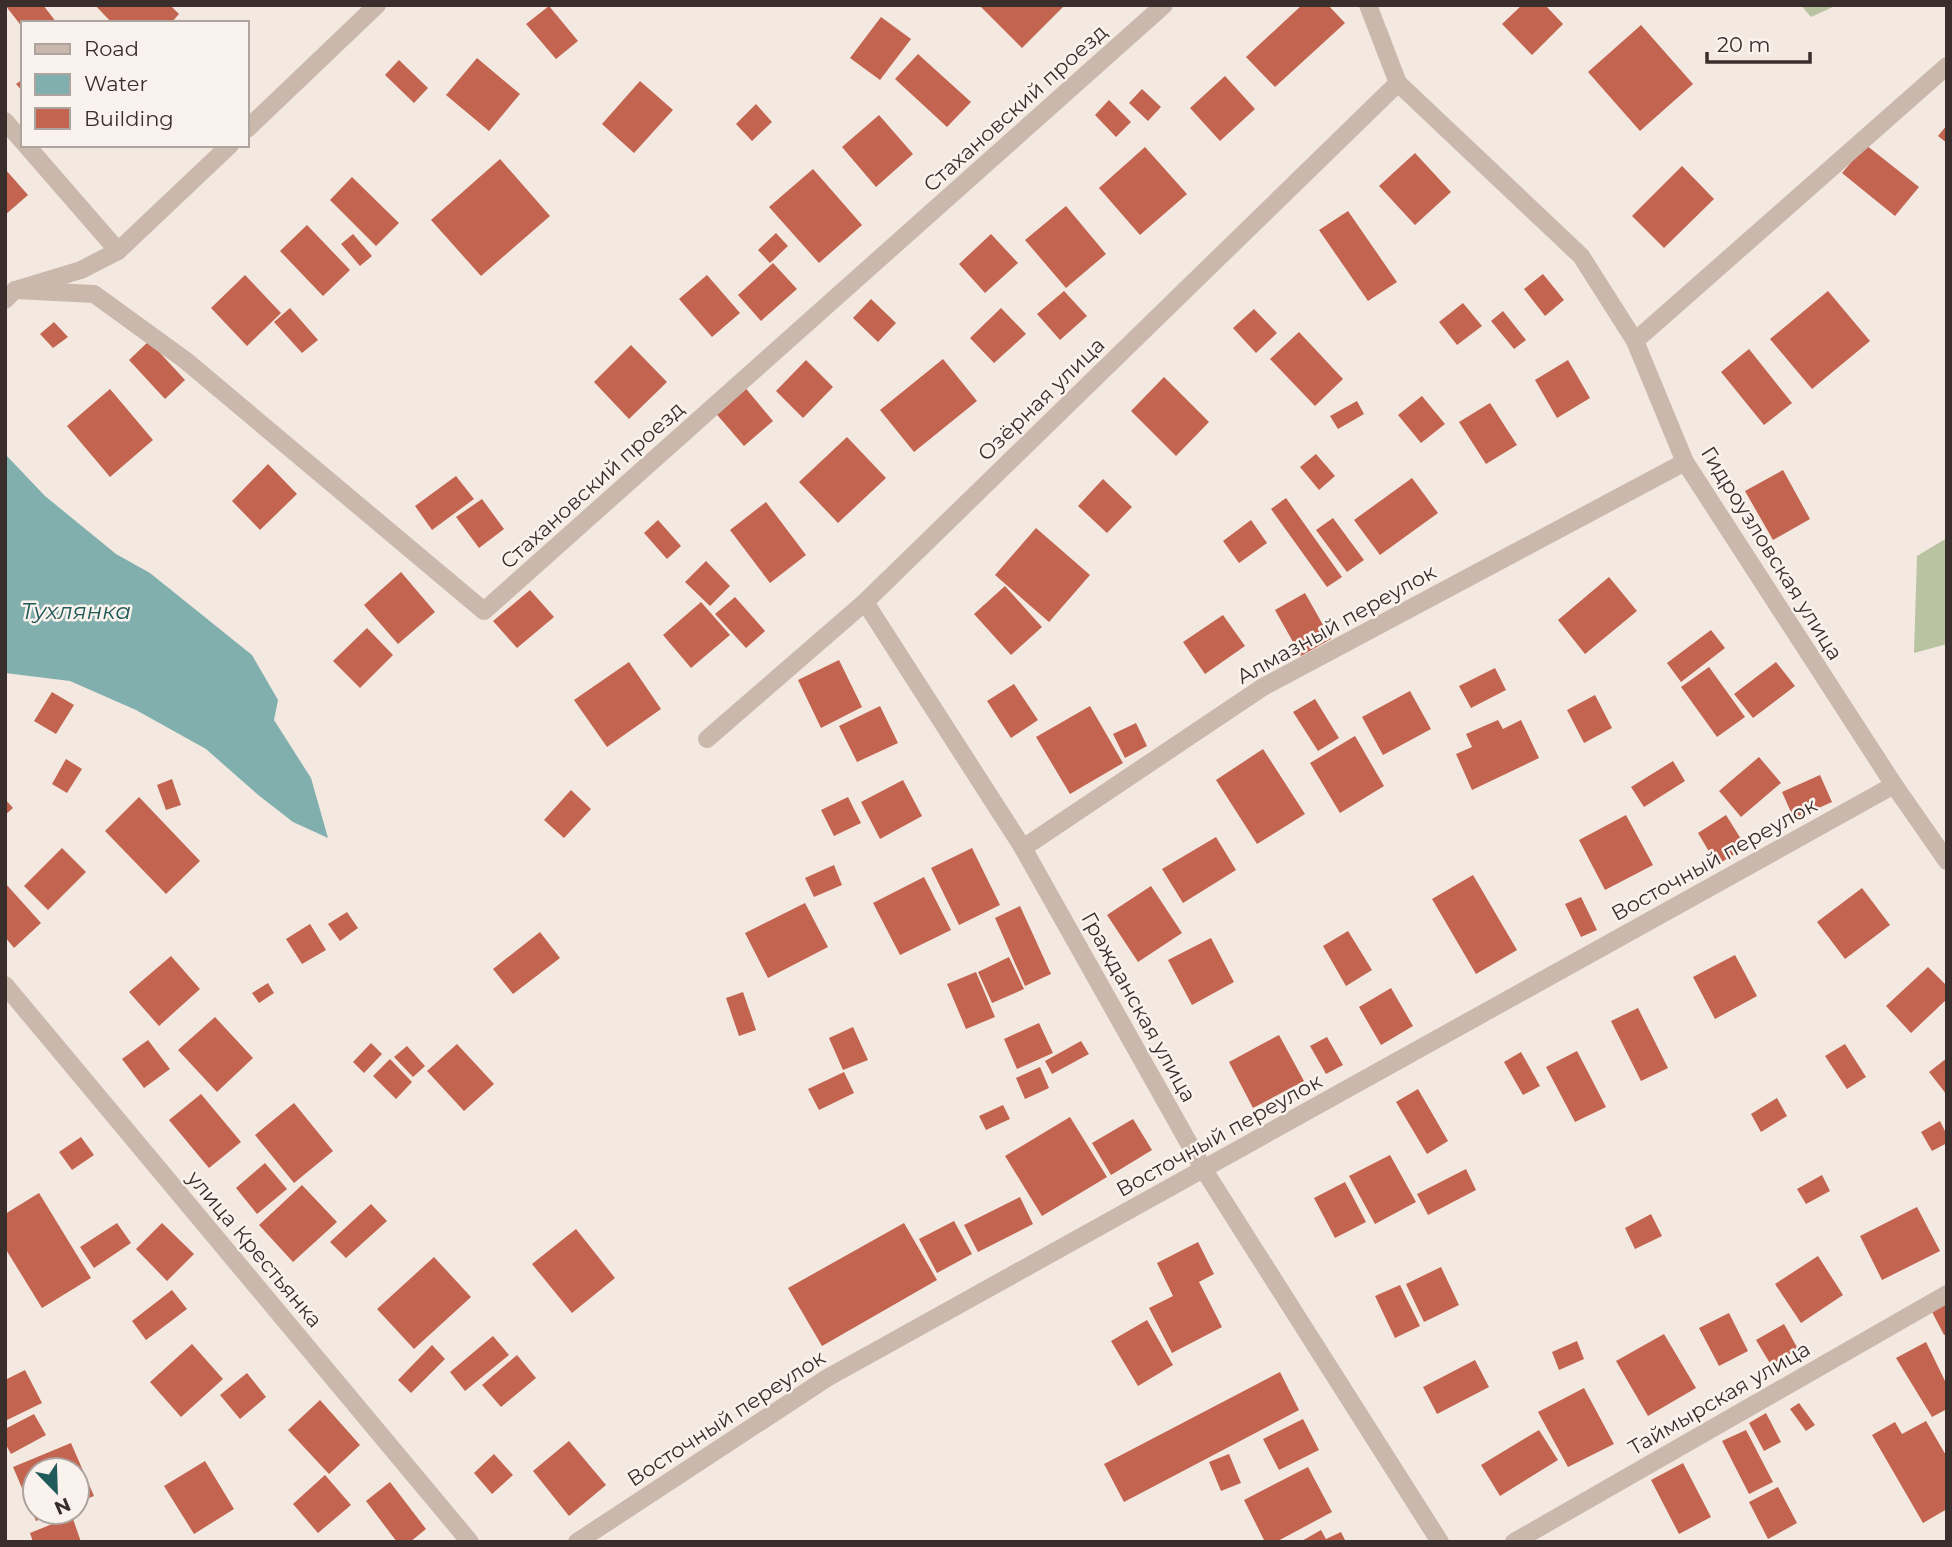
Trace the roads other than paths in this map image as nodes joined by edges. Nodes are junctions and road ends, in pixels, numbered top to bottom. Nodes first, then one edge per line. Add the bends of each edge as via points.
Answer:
1 (377, 5) edge
2 (1164, 5) edge
3 (1368, 5) edge
4 (1947, 66) edge
5 (1398, 83) junction
6 (5, 121) edge
7 (248, 128) edge
8 (21, 140) edge
9 (27, 147) edge
10 (228, 147) edge
11 (118, 251) junction
12 (10, 295) edge
13 (1635, 341) junction
14 (1685, 462) junction
15 (865, 602) junction
16 (707, 739) dead end
17 (1894, 785) junction
18 (1023, 848) junction
19 (1947, 861) edge
20 (5, 985) edge
21 (1204, 1170) junction
22 (1947, 1293) edge
23 (470, 1542) edge
24 (577, 1542) edge
25 (1440, 1542) edge
26 (1514, 1542) edge

1 - 7 street
2 - 12 street, Стахановский проезд via 484,611 185,360 94,294
3 - 5 street, Гидроузловская улица
4 - 13 street
5 - 13 street, Гидроузловская улица via 1581,256
5 - 15 street, Озёрная улица
6 - 8 street
9 - 11 street
10 - 11 street
11 - 12 street via 81,270
13 - 14 street, Гидроузловская улица
14 - 17 street, Гидроузловская улица
14 - 18 street, Алмазный переулок via 1262,687
15 - 16 street, Озёрная улица
15 - 18 street, Гражданская улица
17 - 19 street, Гидроузловская улица
17 - 21 street, Восточный переулок
18 - 21 street, Гражданская улица
20 - 23 street, улица Крестьянка
21 - 24 street, Восточный переулок via 827,1378
21 - 25 street, Гражданская улица
22 - 26 street, Таймырская улица

